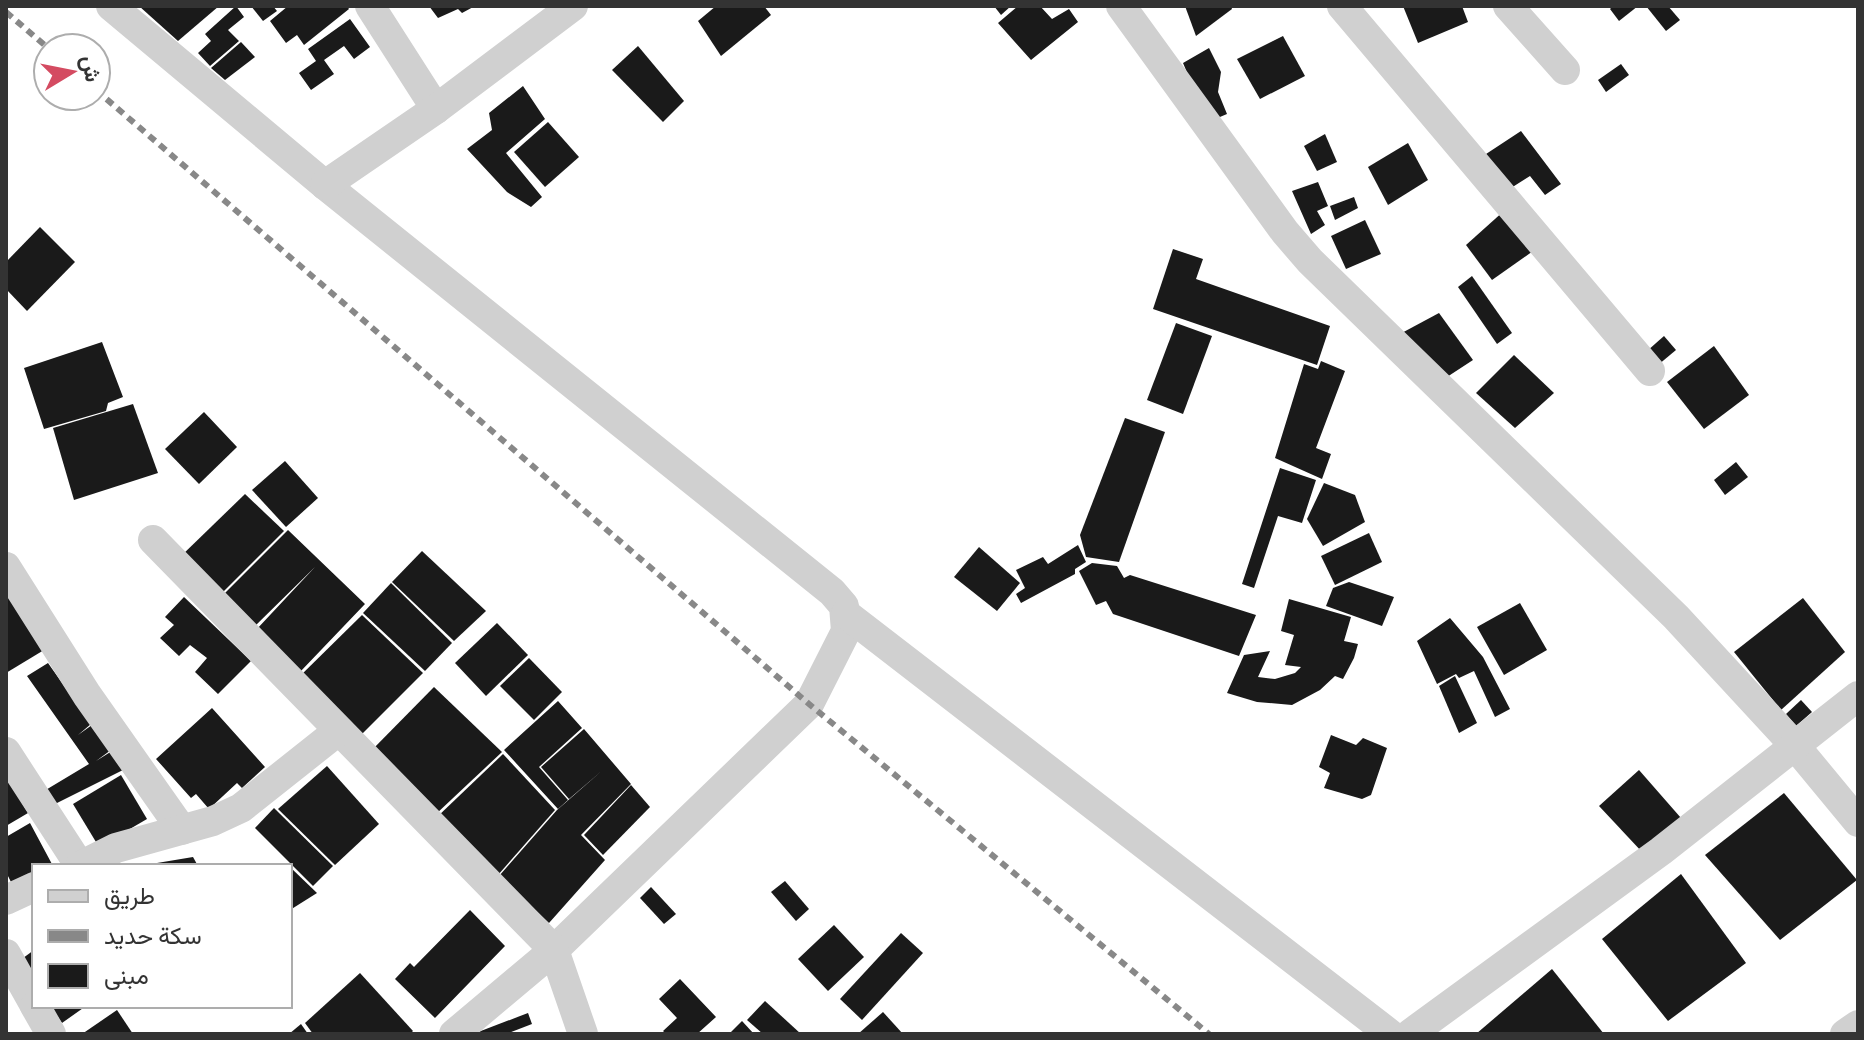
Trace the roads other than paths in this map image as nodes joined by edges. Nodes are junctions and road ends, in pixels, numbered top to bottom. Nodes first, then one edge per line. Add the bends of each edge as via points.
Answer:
1 (111, 6) edge
2 (370, 6) edge
3 (573, 6) edge
4 (1121, 6) edge
5 (1342, 6) edge
6 (1508, 6) edge
7 (1565, 70) dead end
8 (436, 109) junction
9 (325, 185) junction
10 (1650, 371) dead end
11 (153, 540) dead end
12 (6, 567) edge
13 (846, 614) junction
14 (1858, 696) edge
15 (338, 731) junction
16 (1796, 747) junction
17 (6, 752) edge
18 (1858, 822) edge
19 (182, 830) junction
20 (79, 864) edge
21 (84, 864) edge
22 (32, 888) edge
23 (6, 900) edge
24 (554, 950) junction
25 (8, 962) edge
26 (32, 1000) edge
27 (37, 1008) edge
28 (1858, 1025) edge
29 (51, 1034) edge
30 (454, 1034) edge
31 (583, 1034) edge
32 (1390, 1034) edge
33 (1410, 1034) edge
34 (1845, 1034) edge

1 - 9 street
2 - 8 street
3 - 8 street
4 - 16 street via 1310,261 1676,617
5 - 10 street
6 - 7 street
8 - 9 street
9 - 13 street via 832,592
11 - 15 street
12 - 19 street
13 - 24 street via 843,640 809,704
13 - 32 street
14 - 16 street
15 - 19 street via 241,808
15 - 24 street
16 - 18 street
16 - 33 street
17 - 20 street
19 - 21 street via 116,848
22 - 23 street
24 - 30 street
24 - 31 street
25 - 26 street
27 - 29 street
28 - 34 street

